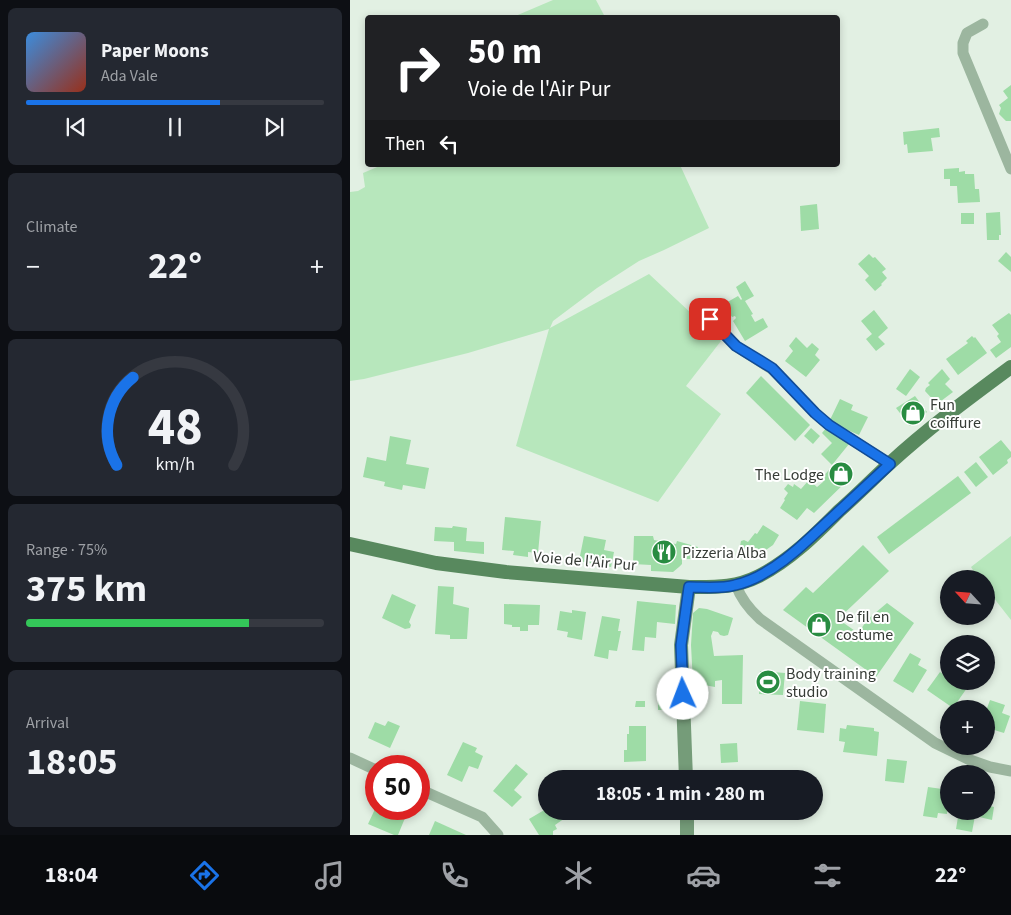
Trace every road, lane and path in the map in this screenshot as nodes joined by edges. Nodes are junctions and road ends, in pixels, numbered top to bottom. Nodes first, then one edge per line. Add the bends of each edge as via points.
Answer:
1 (983, 24) dead end
2 (1011, 169) edge
3 (710, 319) dead end
4 (1011, 367) edge
5 (890, 464) junction
6 (350, 544) edge
7 (736, 585) junction
8 (689, 587) junction
9 (350, 758) edge
10 (365, 765) edge
11 (686, 770) edge
12 (1011, 771) edge
13 (430, 794) edge
14 (687, 820) edge
15 (498, 835) edge
16 (688, 835) edge

1 - 2 street via 967,33 963,53
3 - 5 street via 736,346 772,368 829,425
4 - 5 main road, Voie de l'Air Pur via 929,429
5 - 7 main road, Voie de l'Air Pur via 798,550 759,576
6 - 8 main road, Voie de l'Air Pur via 436,563 506,572
7 - 8 main road, Voie de l'Air Pur
7 - 12 street via 740,596 760,619 935,744 970,760
8 - 11 main road via 681,645
9 - 10 street
13 - 15 street via 482,817
14 - 16 main road

